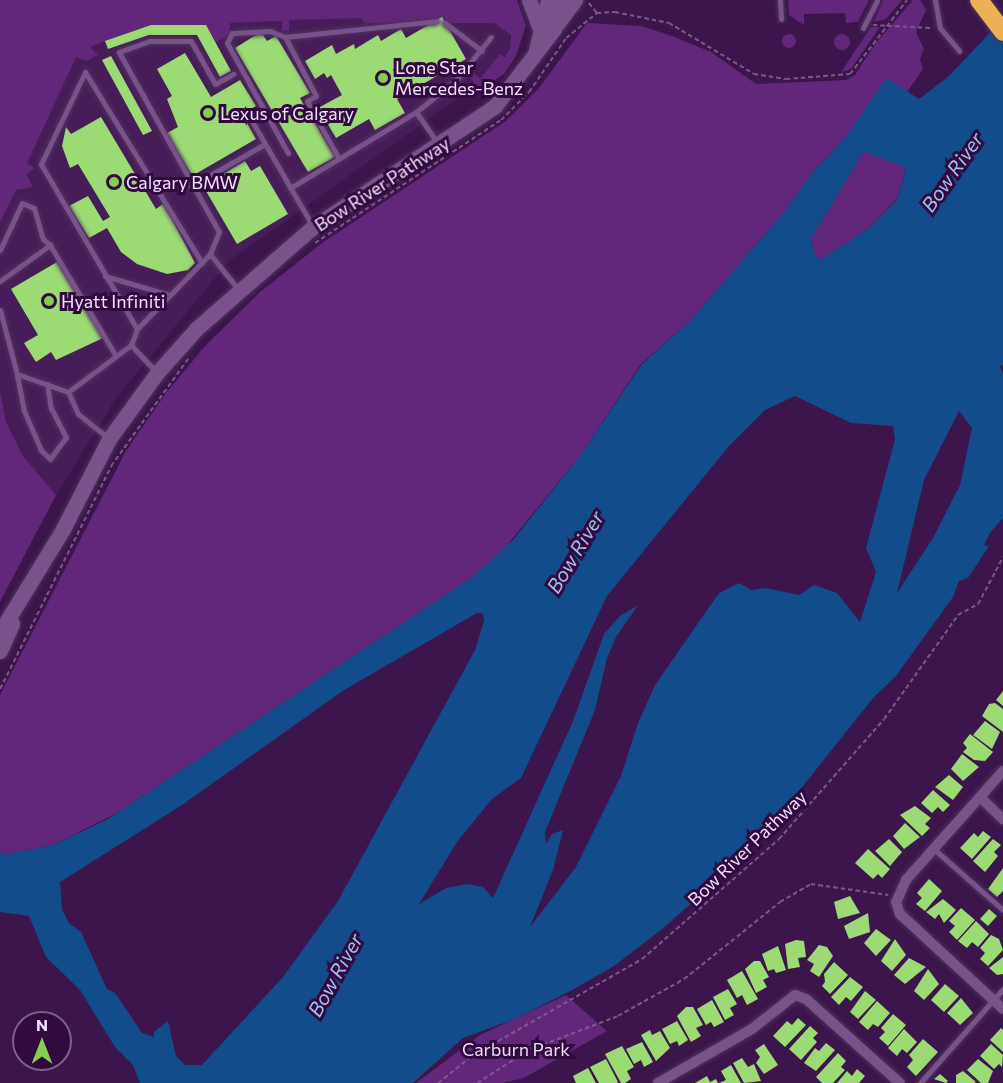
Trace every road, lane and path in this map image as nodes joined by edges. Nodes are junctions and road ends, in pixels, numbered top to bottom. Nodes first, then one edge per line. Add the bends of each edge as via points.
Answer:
1 (529, 0) edge
2 (548, 0) edge
3 (560, 0) edge
4 (575, 0) edge
5 (586, 0) edge
6 (780, 0) edge
7 (877, 0) edge
8 (906, 0) edge
9 (935, 0) edge
10 (979, 0) edge
11 (597, 13) junction
12 (781, 19) dead end
13 (436, 21) dead end
14 (446, 23) dead end
15 (884, 25) junction
16 (863, 26) joint
17 (940, 28) junction
18 (547, 29) junction
19 (1003, 32) edge
20 (285, 37) junction
21 (491, 37) dead end
22 (482, 51) junction
23 (960, 51) dead end
24 (233, 74) dead end
25 (416, 112) junction
26 (249, 116) dead end
27 (265, 144) junction
28 (439, 145) junction
29 (288, 153) dead end
30 (339, 159) junction
31 (192, 186) junction
32 (290, 188) junction
33 (313, 227) junction
34 (50, 244) junction
35 (314, 244) dead end
36 (0, 250) edge
37 (210, 254) junction
38 (202, 263) junction
39 (105, 276) junction
40 (0, 281) edge
41 (238, 289) junction
42 (170, 295) junction
43 (0, 310) edge
44 (137, 329) junction
45 (131, 345) junction
46 (116, 356) junction
47 (188, 359) dead end
48 (157, 373) junction
49 (17, 374) junction
50 (47, 384) junction
51 (68, 392) junction
52 (109, 439) junction
53 (1003, 557) edge
54 (22, 600) junction
55 (0, 632) edge
56 (0, 651) edge
57 (0, 689) edge
58 (1003, 771) edge
59 (982, 799) junction
60 (1003, 819) edge
61 (935, 850) junction
62 (897, 898) junction
63 (1003, 910) edge
64 (1003, 989) edge
65 (993, 1000) junction
66 (1003, 1009) edge
67 (438, 1083) edge
68 (477, 1083) edge
69 (658, 1083) edge
70 (900, 1083) edge
71 (920, 1083) edge

1 - 18 main road
2 - 18 main road
3 - 18 main road
4 - 18 main road
5 - 11 path
6 - 12 lane
7 - 16 lane
8 - 15 path
9 - 17 lane
10 - 19 highway
11 - 15 path via 633,14 669,23 754,74 771,79 850,74
11 - 35 path, Bow River Pathway via 566,38 529,92 501,120
13 - 20 lane
14 - 22 lane
15 - 16 path
15 - 17 path
17 - 23 lane
18 - 28 main road via 522,75 495,106
20 - 29 lane via 270,31 232,33 227,43
20 - 30 lane via 316,96 307,101
21 - 22 lane
22 - 25 lane via 457,80
24 - 31 lane via 215,84 191,41 149,41 119,52
25 - 28 lane
25 - 30 lane
26 - 27 lane
27 - 31 lane
27 - 32 lane
28 - 33 main road
30 - 32 lane
31 - 37 lane via 219,232
32 - 33 lane
33 - 41 main road
34 - 36 lane via 43,239 34,208 22,203
34 - 40 lane
34 - 46 lane
37 - 38 lane
37 - 41 lane
38 - 39 lane via 85,72 41,164
38 - 42 lane
39 - 42 lane
39 - 44 lane
41 - 48 main road
42 - 44 lane
43 - 49 lane
44 - 45 lane
45 - 46 lane
45 - 48 lane
46 - 51 lane
47 - 57 path via 111,466
48 - 52 main road
49 - 50 lane
49 - 50 lane via 24,411 41,450 50,459 66,437 51,408
50 - 51 lane
51 - 52 lane via 78,414
52 - 54 main road
53 - 67 path, Bow River Pathway via 978,604 958,615 884,718 779,839 642,958 472,1056
54 - 55 main road
54 - 56 main road
58 - 59 street
59 - 60 street
59 - 61 street
61 - 62 street via 906,880
61 - 63 lane
62 - 65 street via 900,914
62 - 68 path via 811,884 780,902 684,979 618,1016 529,1050
64 - 65 lane
65 - 66 street
65 - 71 lane
69 - 70 street via 752,1029 795,995 806,999

